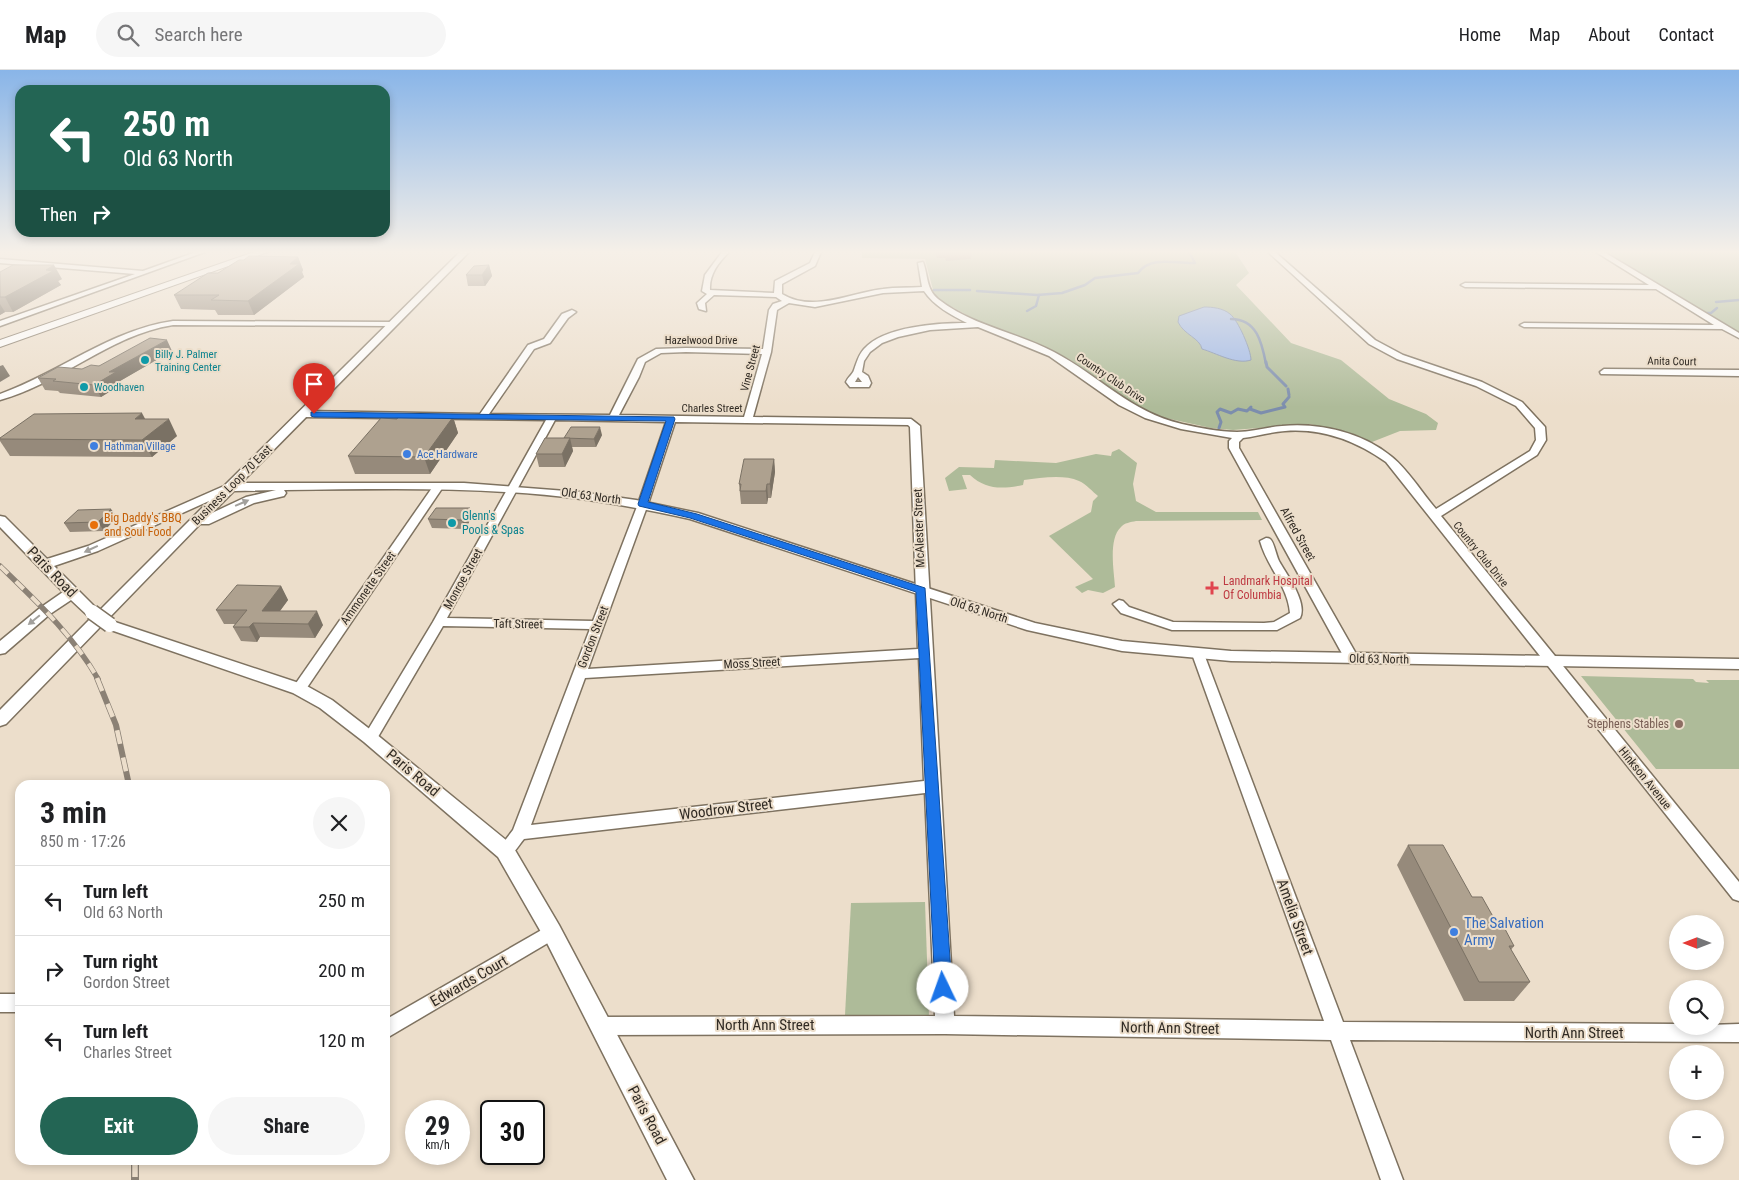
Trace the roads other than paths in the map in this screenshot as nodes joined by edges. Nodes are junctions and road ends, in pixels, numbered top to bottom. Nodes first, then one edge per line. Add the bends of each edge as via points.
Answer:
1 (57, 304) edge
2 (80, 304) edge
3 (93, 304) edge
4 (115, 304) edge
5 (413, 304) edge
6 (701, 304) edge
7 (781, 304) edge
8 (797, 304) edge
9 (821, 304) edge
10 (941, 304) edge
11 (1329, 304) edge
12 (1685, 304) edge
13 (703, 309) dead end
14 (572, 312) dead end
15 (0, 324) edge
16 (393, 324) junction
17 (980, 325) junction
18 (1524, 325) dead end
19 (1724, 327) junction
20 (0, 335) edge
21 (1739, 336) edge
22 (0, 344) edge
23 (767, 352) junction
24 (1604, 372) dead end
25 (858, 373) dead end
26 (1739, 373) edge
27 (0, 397) edge
28 (303, 414) junction
29 (483, 416) junction
30 (552, 418) junction
31 (613, 418) junction
32 (671, 419) junction
33 (748, 419) junction
34 (911, 422) joint
35 (1198, 430) junction
36 (1241, 435) junction
37 (1234, 448) junction
38 (319, 486) junction
39 (232, 487) junction
40 (438, 487) junction
41 (514, 488) junction
42 (643, 504) junction
43 (1434, 515) junction
44 (0, 520) edge
45 (183, 534) junction
46 (1266, 541) dead end
47 (45, 564) junction
48 (922, 591) junction
49 (71, 593) junction
50 (1119, 604) dead end
51 (439, 622) junction
52 (598, 625) junction
53 (0, 649) edge
54 (925, 652) junction
55 (1198, 654) junction
56 (1352, 659) junction
57 (1552, 661) junction
58 (1739, 664) edge
59 (579, 674) junction
60 (298, 689) junction
61 (0, 720) edge
62 (370, 738) junction
63 (932, 786) junction
64 (520, 833) junction
65 (505, 851) junction
66 (1739, 894) edge
67 (552, 932) junction
68 (0, 1003) edge
69 (15, 1003) edge
70 (946, 1025) junction
71 (600, 1026) junction
72 (390, 1027) edge
73 (1336, 1031) junction
74 (1739, 1033) edge
75 (681, 1180) edge
76 (1392, 1180) edge

1 - 15 street
2 - 20 highway
3 - 20 highway
4 - 22 highway
5 - 16 main road, Business Loop 70 East
6 - 13 street
7 - 23 street, Vine Street via 773,310
8 - 9 street
10 - 17 street, Country Club Drive
11 - 43 street via 1372,342 1400,357 1467,379 1503,395 1524,408 1540,427 1541,440 1534,454
12 - 19 street
14 - 29 street via 565,316 547,341 531,347
16 - 27 street via 174,323 154,326 132,333 39,382
16 - 28 main road, Business Loop 70 East
17 - 25 street via 944,325 899,334 872,346 860,361
17 - 35 street, Country Club Drive via 1050,353 1081,371 1132,409
18 - 19 street
19 - 21 street
23 - 31 street, Hazelwood Drive via 659,352 640,362
23 - 33 street, Vine Street
24 - 26 street, Anita Court
28 - 29 street, Charles Street
28 - 39 main road, Business Loop 70 East
29 - 30 street, Charles Street
30 - 31 street, Charles Street
30 - 41 street, Monroe Street
31 - 32 street, Charles Street
32 - 33 street, Charles Street
32 - 42 street, Gordon Street
33 - 34 street, Charles Street
34 - 48 street, McAlester Street via 915,426
35 - 36 street, Country Club Drive
35 - 37 street
36 - 37 street via 1234,441
36 - 43 street, Country Club Drive via 1285,428 1312,428 1364,443 1390,460
37 - 56 street, Alfred Street
38 - 39 main road, Old 63 North
38 - 40 main road, Old 63 North
45 -> 38 main road via 212,516 250,500
39 - 45 main road, Business Loop 70 East
39 -> 47 main road via 200,498 84,553
40 - 41 main road, Old 63 North
40 - 60 street, Ammonette Street
41 - 42 main road, Old 63 North
41 - 51 street, Monroe Street
42 - 48 main road, Old 63 North via 694,516
42 - 52 street, Gordon Street
43 - 57 street, Country Club Drive
44 - 47 main road, Paris Road
45 - 61 main road, Business Loop 70 East
46 - 50 street via 1296,603 1296,615 1277,626 1172,626 1125,610
47 - 49 main road, Paris Road
48 - 54 street, McAlester Street
48 - 55 main road, Old 63 North via 1032,627 1122,646
49 -> 53 main road
49 - 60 main road, Paris Road, bridge via 110,625
51 - 52 street, Taft Street
51 - 62 street, Monroe Street
52 - 59 street, Gordon Street
54 - 59 street, Moss Street
54 - 63 street, McAlester Street
55 - 56 main road, Old 63 North
55 - 73 street, Amelia Street
56 - 57 main road, Old 63 North
57 - 58 main road, Old 63 North
57 - 66 street, Hinkson Avenue
59 - 64 street, Gordon Street
60 - 62 main road, Paris Road via 326,704
62 - 65 main road, Paris Road
63 - 64 street, Woodrow Street
63 - 70 street, McAlester Street
64 - 65 street, Gordon Street
65 - 67 main road, Paris Road
67 - 71 main road, Paris Road
67 - 72 street, Edwards Court
68 - 69 street
70 - 71 street, North Ann Street
70 - 73 street, North Ann Street
71 - 75 main road, Paris Road
73 - 74 street, North Ann Street
73 - 76 street, Amelia Street

